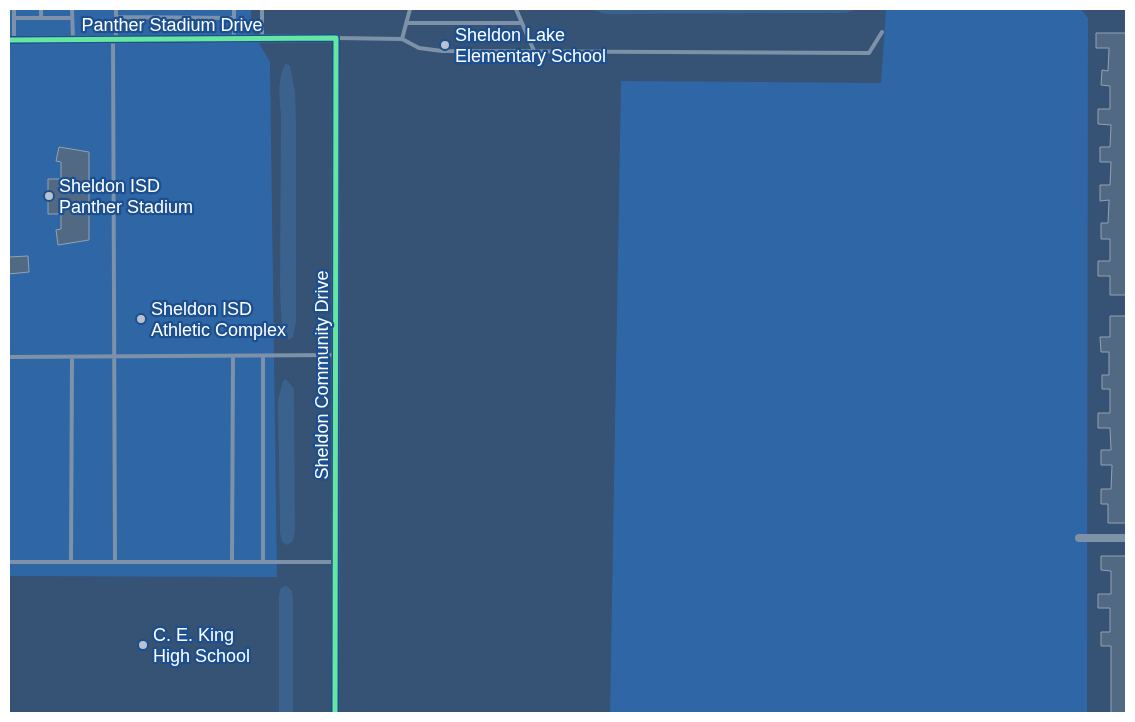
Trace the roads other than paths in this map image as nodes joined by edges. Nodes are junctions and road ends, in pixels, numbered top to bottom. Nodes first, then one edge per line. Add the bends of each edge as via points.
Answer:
1 (14, 9) edge
2 (41, 9) edge
3 (72, 9) edge
4 (116, 9) edge
5 (234, 9) edge
6 (262, 9) edge
7 (410, 9) edge
8 (516, 9) edge
9 (116, 17) junction
10 (14, 18) junction
11 (41, 18) junction
12 (72, 18) junction
13 (234, 18) junction
14 (406, 23) junction
15 (522, 23) junction
16 (882, 32) dead end
17 (234, 38) junction
18 (262, 38) junction
19 (336, 38) junction
20 (402, 39) junction
21 (11, 40) edge
22 (73, 40) junction
23 (114, 40) junction
24 (534, 51) junction
25 (114, 356) junction
26 (233, 356) junction
27 (263, 356) junction
28 (336, 356) junction
29 (9, 357) edge
30 (72, 357) junction
31 (1079, 538) dead end
32 (1126, 538) edge
33 (9, 562) edge
34 (71, 562) junction
35 (115, 562) junction
36 (232, 562) junction
37 (263, 562) junction
38 (335, 562) junction
39 (335, 713) edge

1 - 10 lane
2 - 11 lane
3 - 12 lane
4 - 9 lane
5 - 13 lane
6 - 18 lane
7 - 14 lane
8 - 15 lane
9 - 13 lane
9 - 23 lane
10 - 11 lane
10 - 21 lane
11 - 12 lane
12 - 22 lane
13 - 17 lane
14 - 15 lane
14 - 20 lane
15 - 24 lane
16 - 24 lane via 869,53
17 - 18 street, Panther Stadium Drive
17 - 23 street, Panther Stadium Drive
18 - 19 street, Panther Stadium Drive
19 - 20 lane
19 - 28 street, Sheldon Community Drive
20 - 24 lane via 419,48 442,51
21 - 22 street, Panther Stadium Drive
22 - 23 street, Panther Stadium Drive
23 - 25 lane
25 - 26 lane
25 - 30 lane
25 - 35 lane
26 - 27 lane
26 - 36 lane
27 - 28 lane
27 - 37 lane
28 - 38 street, Sheldon Community Drive
29 - 30 lane
30 - 34 lane
31 - 32 street
33 - 34 lane
34 - 35 lane
35 - 36 lane
36 - 37 lane
37 - 38 lane
38 - 39 street, Sheldon Community Drive

